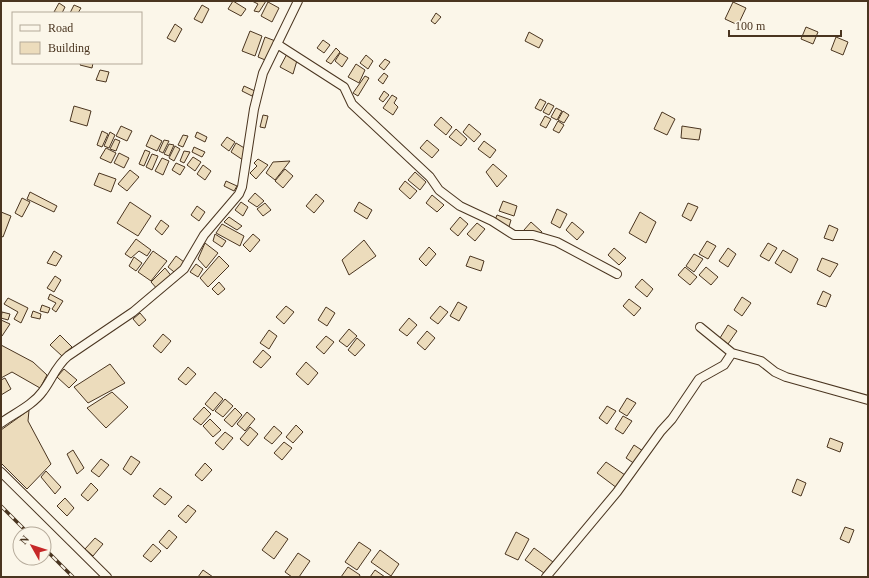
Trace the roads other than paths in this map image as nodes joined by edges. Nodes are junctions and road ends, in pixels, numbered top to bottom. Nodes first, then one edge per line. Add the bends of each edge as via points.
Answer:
1 (298, 1) edge
2 (277, 44) junction
3 (617, 274) dead end
4 (700, 327) dead end
5 (732, 353) junction
6 (868, 400) edge
7 (1, 423) edge
8 (1, 472) edge
9 (107, 577) edge
10 (546, 577) edge

1 - 2 street
2 - 3 street via 344,87 352,104 430,177 439,190 460,206 514,235 533,235 557,242
2 - 7 street via 263,74 254,109 242,187 235,200 204,235 184,269 133,312 60,362 35,400
4 - 5 street
5 - 6 street via 761,361 786,377
5 - 10 street via 724,365 699,379 617,492
8 - 9 street

